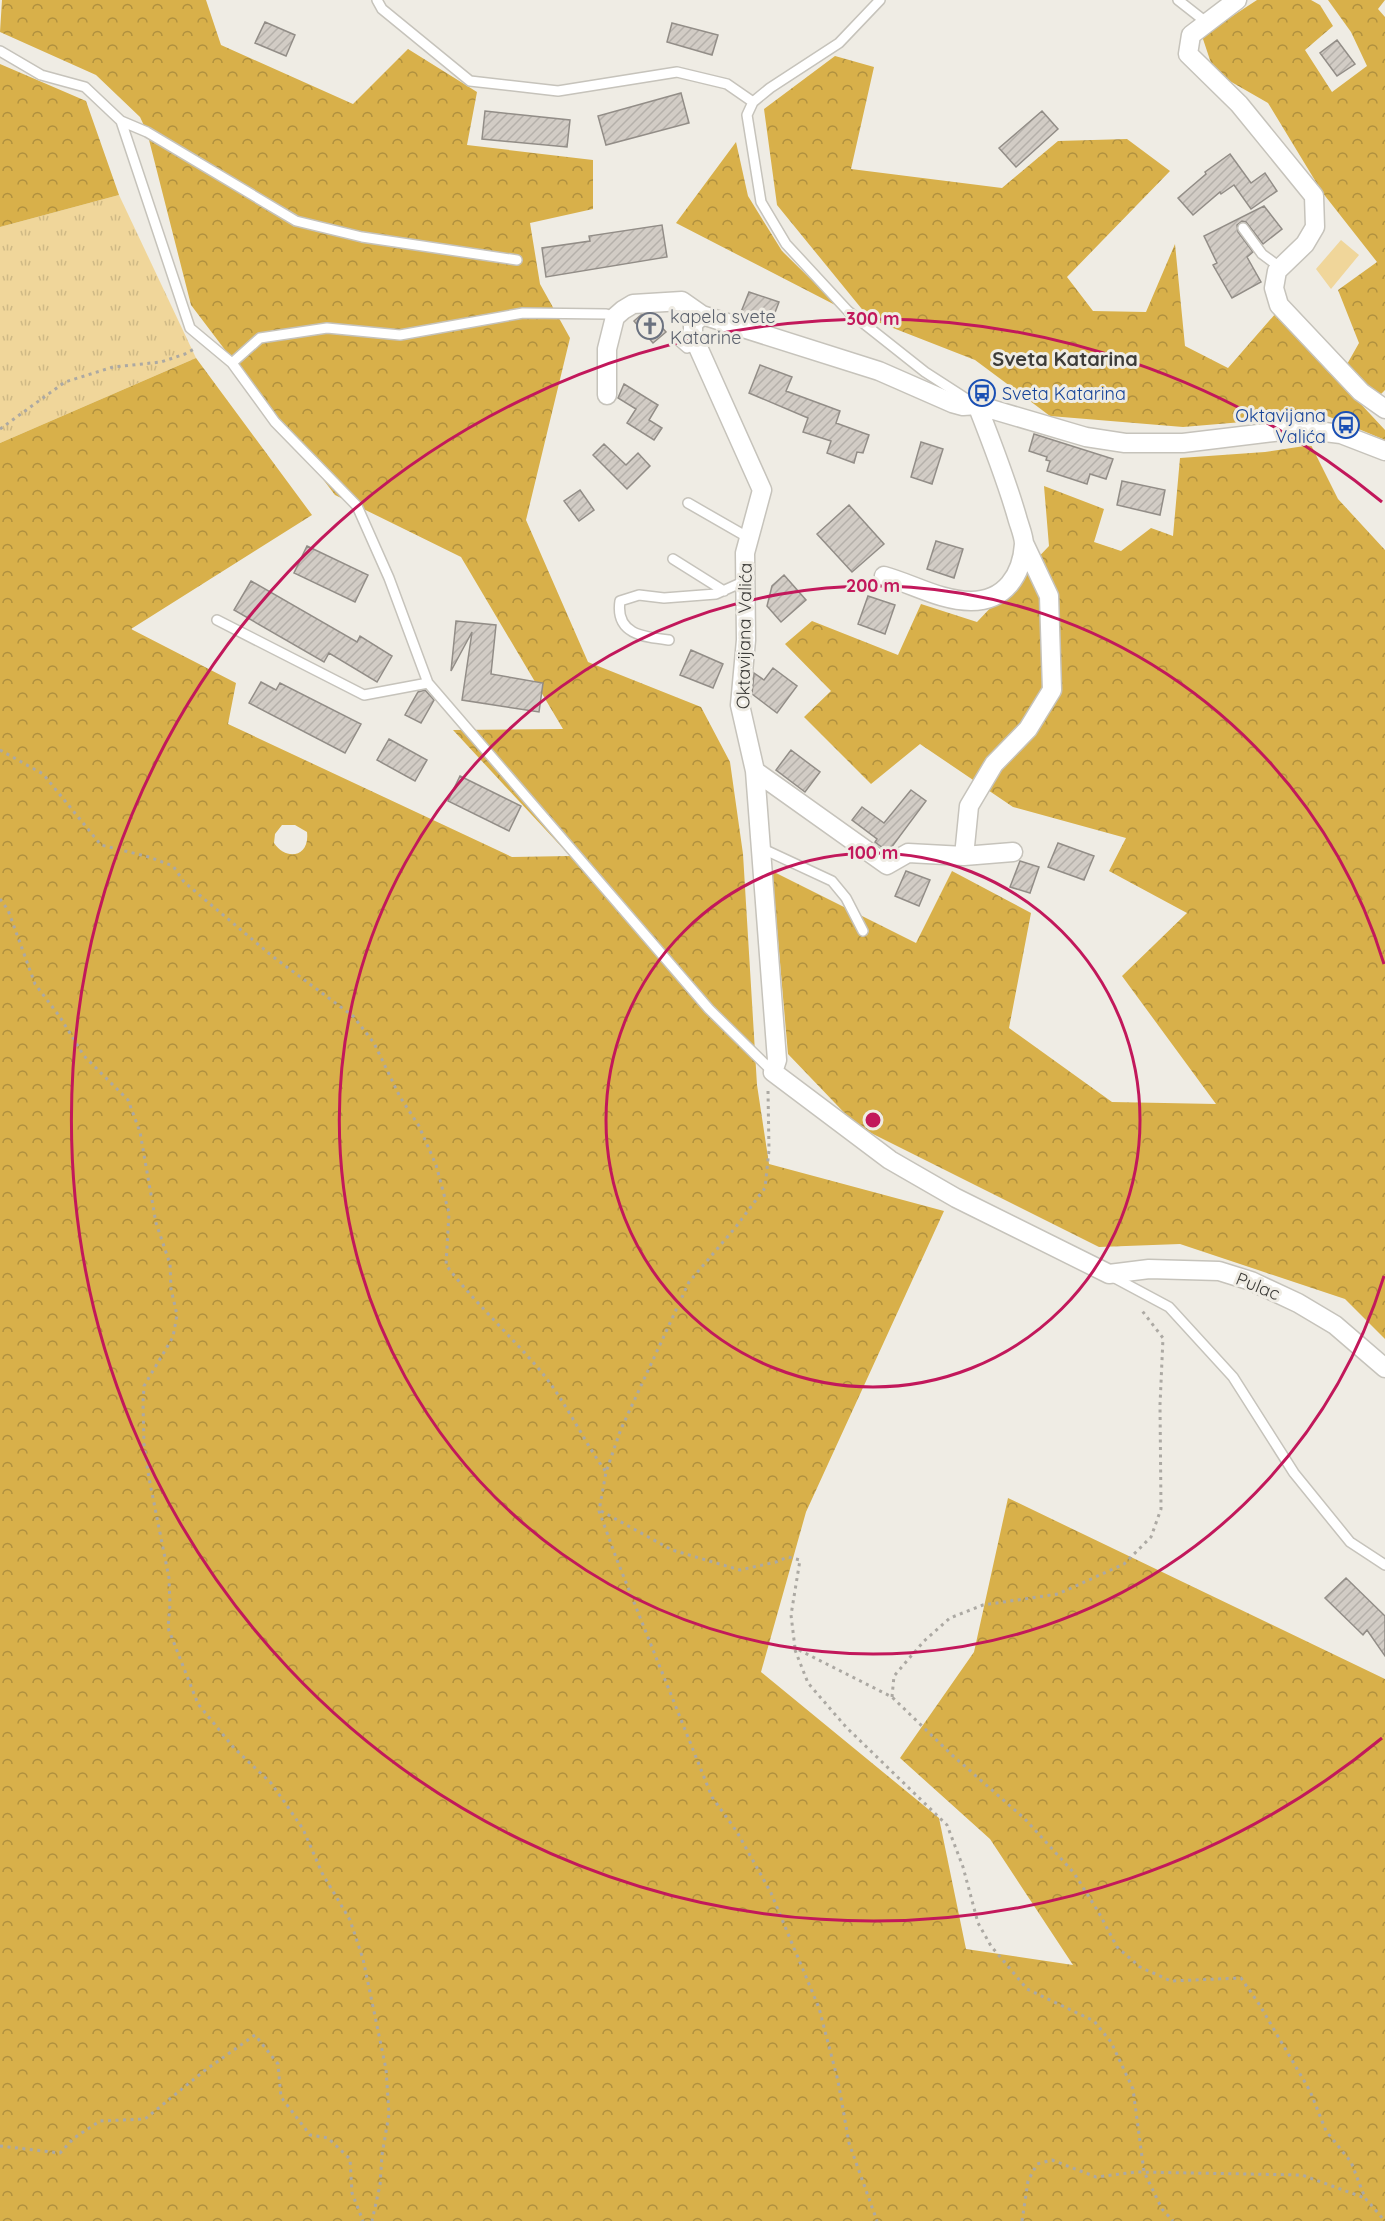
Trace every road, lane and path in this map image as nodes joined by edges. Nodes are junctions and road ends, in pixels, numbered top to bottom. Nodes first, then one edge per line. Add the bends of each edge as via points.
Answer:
1 (377, 0) edge
2 (880, 0) edge
3 (1178, 0) edge
4 (1237, 0) edge
5 (1206, 22) junction
6 (0, 51) edge
7 (753, 102) junction
8 (121, 121) junction
9 (1243, 228) dead end
10 (517, 260) dead end
11 (1281, 268) junction
12 (702, 315) junction
13 (615, 317) junction
14 (206, 342) junction
15 (232, 363) junction
16 (607, 395) dead end
17 (977, 405) junction
18 (1385, 409) edge
19 (0, 429) edge
20 (1385, 452) edge
21 (688, 503) dead end
22 (749, 538) junction
23 (1024, 543) junction
24 (673, 559) dead end
25 (884, 576) dead end
26 (745, 581) junction
27 (724, 591) junction
28 (218, 620) dead end
29 (669, 640) dead end
30 (428, 683) junction
31 (0, 750) edge
32 (755, 771) junction
33 (761, 848) junction
34 (1013, 852) dead end
35 (964, 856) junction
36 (0, 899) edge
37 (863, 931) dead end
38 (773, 1072) junction
39 (1109, 1274) junction
40 (1139, 1306) dead end
41 (1385, 1368) edge
42 (606, 1472) junction
43 (599, 1511) junction
44 (1385, 1564) edge
45 (795, 1648) junction
46 (892, 1696) junction
47 (0, 2145) edge
48 (1144, 2172) junction
49 (1365, 2198) junction
50 (1377, 2213) junction
51 (1385, 2214) edge
52 (363, 2221) edge
53 (372, 2221) edge
54 (877, 2221) edge
55 (1022, 2221) edge
56 (1173, 2221) edge
57 (1385, 2221) edge

1 - 7 lane via 382,9 470,81 558,91 677,72 727,84
2 - 7 lane via 839,43
3 - 5 lane
4 - 5 street
5 - 11 street via 1191,35 1188,54 1239,104 1314,196 1315,227 1305,244
6 - 8 lane via 41,75 85,87
7 - 17 lane via 747,115 761,202 786,244 849,311 925,372
8 - 10 lane via 147,132 296,221 362,237
8 - 14 lane via 190,328
9 - 11 lane via 1263,254
11 - 18 street via 1274,288 1279,305 1361,392
12 - 13 street via 682,301 633,304
12 - 17 street via 879,371 952,403
12 - 22 street, Oktavijana Valića via 693,324 693,336 688,343 762,490
13 - 15 lane via 524,313 400,335 327,328 260,338
13 - 16 street via 607,349
14 - 15 lane
14 - 19 path via 160,362 113,367 65,382
15 - 30 lane via 275,422 357,506
17 - 20 street via 1086,438 1125,443 1183,443 1291,430 1341,434
17 - 23 street via 1006,477
21 - 22 lane
22 - 26 street, Oktavijana Valića
23 - 25 street via 1015,579 996,597 972,601 940,596
23 - 35 street via 1049,596 1052,690 1028,729 994,764 969,806
24 - 27 lane
26 - 27 lane
26 - 32 street, Oktavijana Valića via 746,640 740,705
27 - 29 lane via 693,597 639,595 620,601 618,615 625,627 643,637
28 - 30 lane via 364,695
30 - 38 lane via 709,1009
31 - 42 path via 43,774 101,845 173,866 184,882 272,956 353,1016 374,1042 436,1165 449,1214 446,1265 554,1388
32 - 33 street, Oktavijana Valića
32 - 35 street via 887,865 908,853
33 - 37 lane via 832,881
33 - 38 street, Oktavijana Valića via 777,1060
34 - 35 street
36 - 53 path via 8,910 35,984 84,1056 128,1100 140,1132 156,1223 170,1264 177,1315 173,1337 144,1386 143,1403 147,1467 169,1578 168,1628 198,1704 283,1800 303,1829 322,1873 350,1920 363,1959 386,2069 389,2114
38 - 39 street via 890,1160 956,1198
38 - 42 path via 767,1094 769,1150 765,1188 689,1282 621,1429
39 - 41 street, Pulac via 1149,1269 1219,1271 1251,1281 1335,1325
39 - 44 lane via 1169,1307 1233,1377 1294,1473 1350,1542
40 - 46 path via 1163,1338 1161,1509 1151,1538 1124,1564 1058,1594 982,1605 950,1618 894,1676
42 - 43 path
43 - 45 path via 672,1550 740,1570 788,1557 800,1560 791,1615
43 - 54 path via 712,1797 771,1893 819,2008 849,2143
45 - 46 path
45 - 48 path via 808,1683 838,1718 947,1825 978,1923 991,1946 1027,1989 1094,2021 1111,2042 1133,2089
46 - 49 path via 1032,1827 1074,1873 1117,1947 1140,1967 1171,1981 1241,1978 1310,2091 1326,2131 1351,2162
47 - 52 path via 60,2153 100,2121 145,2119 255,2035 278,2064 281,2097 310,2135 328,2138 350,2159 352,2193
48 - 49 path via 1302,2175
48 - 55 path via 1096,2177 1052,2160 1037,2164 1028,2181
48 - 56 path via 1162,2209
49 - 50 path
50 - 51 path
50 - 57 path

